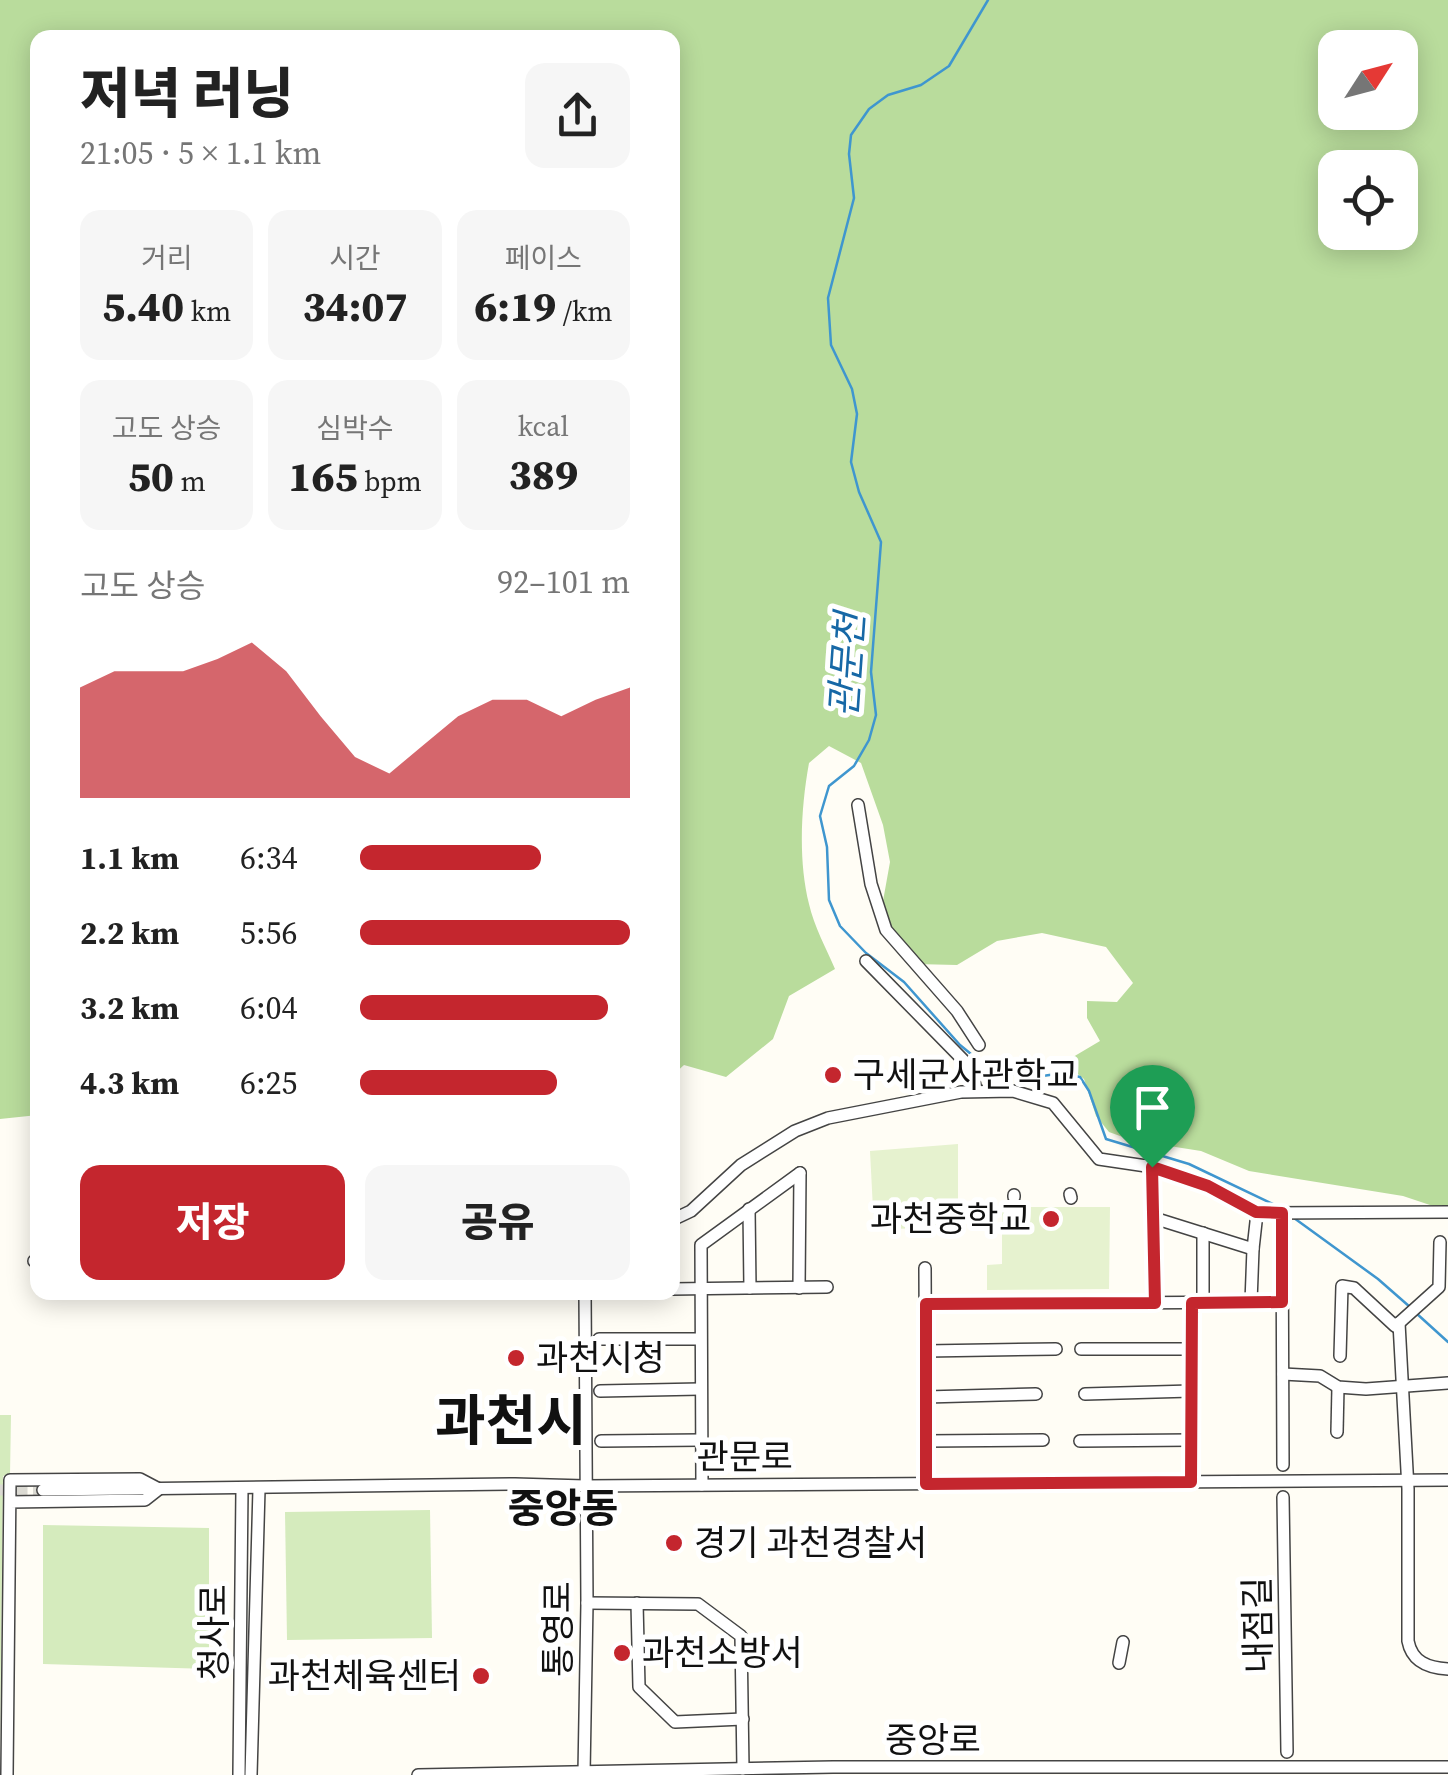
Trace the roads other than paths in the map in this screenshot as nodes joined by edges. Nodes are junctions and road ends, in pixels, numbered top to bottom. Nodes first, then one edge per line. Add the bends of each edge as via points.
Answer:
1 (858, 804) dead end
2 (866, 961) dead end
3 (979, 1045) dead end
4 (976, 1090) junction
5 (1152, 1167) junction
6 (749, 1209) junction
7 (1256, 1212) junction
8 (1448, 1212) edge
9 (1283, 1213) junction
10 (680, 1216) edge
11 (1154, 1218) junction
12 (1203, 1233) junction
13 (1440, 1242) dead end
14 (1253, 1249) junction
15 (925, 1268) dead end
16 (1444, 1282) edge
17 (826, 1287) dead end
18 (700, 1288) junction
19 (750, 1288) junction
20 (800, 1288) junction
21 (680, 1289) edge
22 (584, 1300) edge
23 (1197, 1302) junction
24 (1251, 1302) junction
25 (1282, 1302) junction
26 (1155, 1303) junction
27 (926, 1304) junction
28 (1399, 1322) junction
29 (599, 1339) dead end
30 (700, 1340) junction
31 (1056, 1349) dead end
32 (1081, 1349) dead end
33 (1192, 1349) junction
34 (926, 1351) junction
35 (1340, 1356) dead end
36 (1282, 1374) junction
37 (1448, 1383) edge
38 (1404, 1387) junction
39 (1338, 1388) junction
40 (700, 1390) junction
41 (600, 1391) dead end
42 (1192, 1391) junction
43 (1036, 1394) dead end
44 (1085, 1394) dead end
45 (926, 1398) junction
46 (1337, 1432) dead end
47 (601, 1440) dead end
48 (701, 1440) junction
49 (1043, 1440) dead end
50 (1192, 1440) junction
51 (926, 1441) junction
52 (1080, 1441) dead end
53 (1283, 1464) dead end
54 (6, 1477) edge
55 (1407, 1480) junction
56 (1448, 1480) edge
57 (1191, 1482) junction
58 (926, 1484) junction
59 (702, 1485) junction
60 (584, 1486) junction
61 (242, 1489) junction
62 (259, 1489) junction
63 (43, 1490) tunnel mouth
64 (159, 1490) junction
65 (1283, 1497) dead end
66 (10, 1502) junction
67 (587, 1603) junction
68 (637, 1603) junction
69 (1124, 1642) dead end
70 (1119, 1663) dead end
71 (1448, 1669) edge
72 (743, 1719) junction
73 (1287, 1752) dead end
74 (1448, 1767) edge
75 (743, 1769) junction
76 (686, 1772) edge
77 (487, 1774) edge
78 (581, 1774) edge
79 (7, 1775) edge
80 (240, 1775) edge
81 (251, 1775) edge
82 (418, 1775) edge

1 - 3 street via 886,930
2 - 4 street via 971,1068
4 - 5 street via 1013,1091 1052,1103 1100,1159
4 - 10 street via 795,1130
5 - 7 street
5 - 11 street
6 - 18 street via 700,1245
6 - 19 street
6 - 20 street via 800,1173
7 - 9 street
7 - 14 street
8 - 9 street
9 - 25 street
11 - 12 street
11 - 26 street
12 - 14 street
12 - 23 street
13 - 16 street
14 - 24 street
15 - 27 street
16 - 28 street
17 - 20 street
18 - 19 street
18 - 21 street
18 - 30 street
19 - 20 street
22 - 60 street, 통영로
23 - 24 street
23 - 26 street
23 - 33 street
24 - 25 street
25 - 36 street
26 - 27 street
27 - 34 street
28 - 35 street via 1395,1326 1354,1288 1342,1286
28 - 38 street
29 - 30 street
30 - 40 street
31 - 34 street
32 - 33 street
33 - 42 street
34 - 45 street
36 - 39 street via 1320,1376
36 - 53 street
37 - 38 street
38 - 39 street
38 - 55 street
39 - 46 street
40 - 41 street
40 - 48 street
42 - 44 street
42 - 50 street
43 - 45 street
45 - 51 street
47 - 48 street
48 - 59 street
49 - 51 street
50 - 52 street
50 - 57 street
51 - 58 street
54 - 64 street via 140,1479
54 - 66 street
55 - 56 street, 관문로
55 - 57 street, 관문로
55 - 71 street via 1409,1648 1423,1664
57 - 58 street, 관문로
58 - 59 street, 관문로
59 - 60 street, 관문로
60 - 62 street, 관문로
60 - 67 street, 통영로
61 - 62 street, 관문로
61 - 64 street, 관문로
61 - 80 street, 청사로
62 - 81 street, 청사로
63 - 64 street, 관문로
64 - 66 street via 145,1500
65 - 73 street, 내점길
66 - 79 street
67 - 68 street
67 - 78 street, 통영로
68 - 72 street via 698,1604 741,1636
68 - 72 street via 640,1687 675,1722
69 - 70 street
72 - 75 street
74 - 75 street, 중앙로
75 - 76 street, 중앙로
76 - 78 street, 중앙로
77 - 78 street, 중앙로
77 - 82 street, 중앙로

